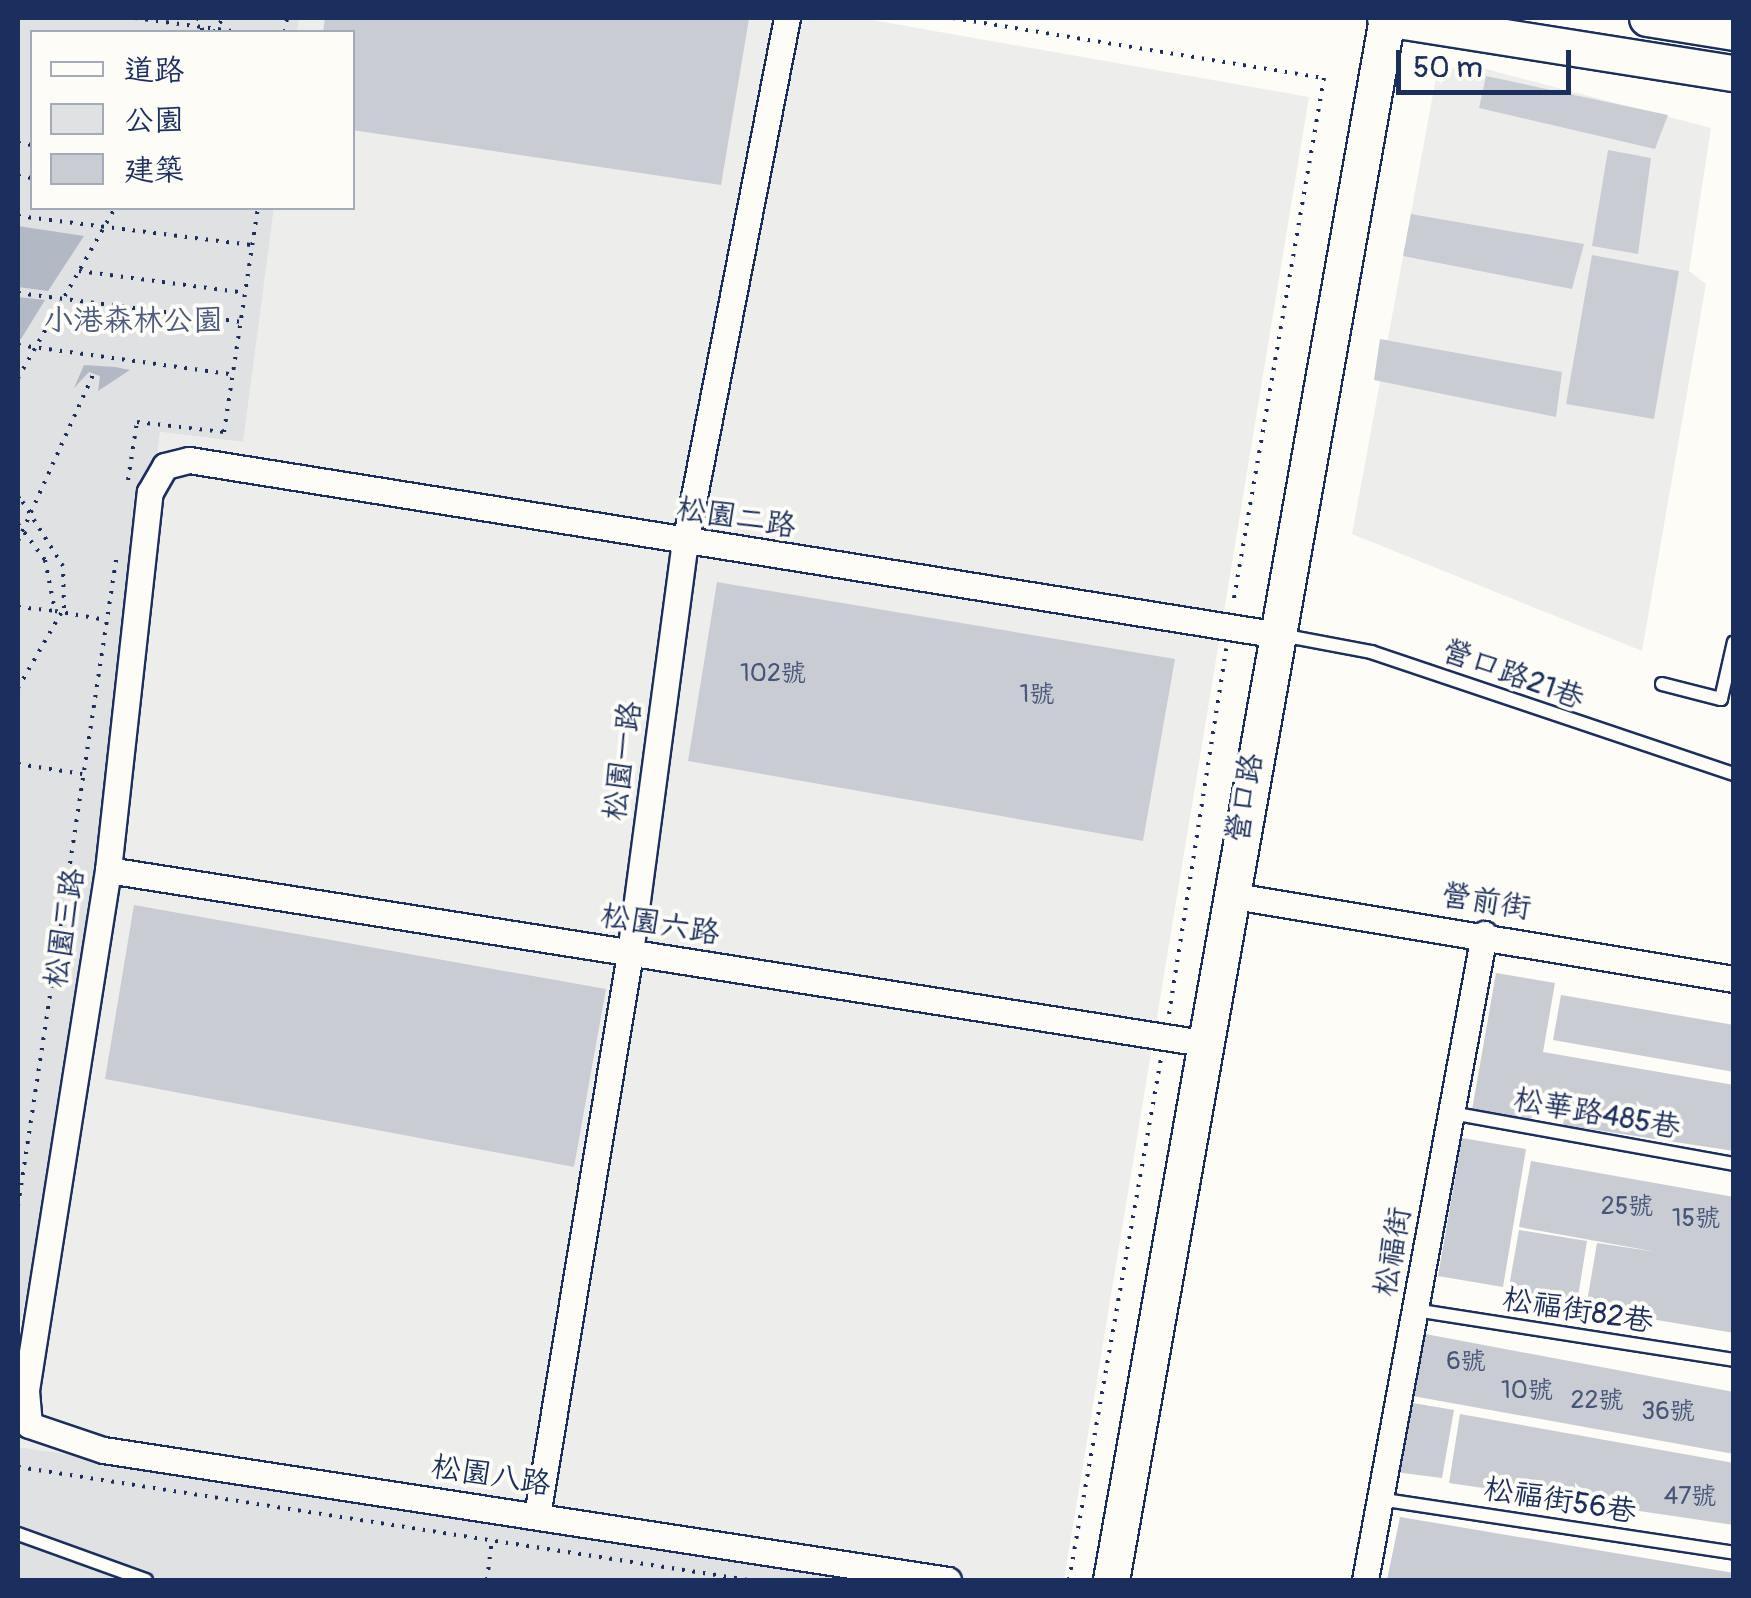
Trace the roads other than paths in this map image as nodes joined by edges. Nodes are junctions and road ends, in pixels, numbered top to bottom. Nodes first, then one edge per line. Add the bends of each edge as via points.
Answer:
1 (787, 18) edge
2 (1386, 18) edge
3 (1647, 18) edge
4 (1730, 26) edge
5 (1726, 71) edge
6 (189, 460) joint
7 (685, 543) junction
8 (1274, 634) junction
9 (1734, 642) edge
10 (1662, 684) dead end
11 (1734, 774) edge
12 (108, 870) junction
13 (1228, 895) junction
14 (1484, 934) junction
15 (630, 953) junction
16 (1734, 979) edge
17 (1202, 1043) junction
18 (1451, 1114) junction
19 (1734, 1164) edge
20 (1415, 1310) junction
21 (1734, 1360) edge
22 (29, 1425) joint
23 (1379, 1499) junction
24 (537, 1516) junction
25 (18, 1534) edge
26 (1734, 1553) edge
27 (146, 1580) edge
28 (948, 1580) edge
29 (1111, 1580) edge
30 (1366, 1580) edge

1 - 7 street, 松園一路
2 - 5 street
2 - 8 street, 營口路
3 - 4 street
4 - 5 street
6 - 7 street, 松園二路
6 - 12 street, 松園三路 via 165,466 150,492
7 - 8 street, 松園二路
7 - 15 street, 松園一路
8 - 11 lane, 營口路21巷 via 1371,652
8 - 13 street, 營口路
9 - 10 lane via 1722,699
12 - 15 street, 松園六路
12 - 22 street, 松園三路 via 26,1390
13 - 14 street, 營前街
13 - 17 street, 營口路
14 - 16 street, 營前街
14 - 18 street, 松福街
15 - 17 street, 松園六路
15 - 24 street, 松園一路
17 - 29 street, 營口路
18 - 19 lane, 松華路485巷
18 - 20 street, 松福街
20 - 21 lane, 松福街82巷
20 - 23 street, 松福街
22 - 24 street, 松園八路 via 103,1450
23 - 26 lane, 松福街56巷
23 - 30 street, 松福街
24 - 28 street, 松園八路
25 - 27 lane

